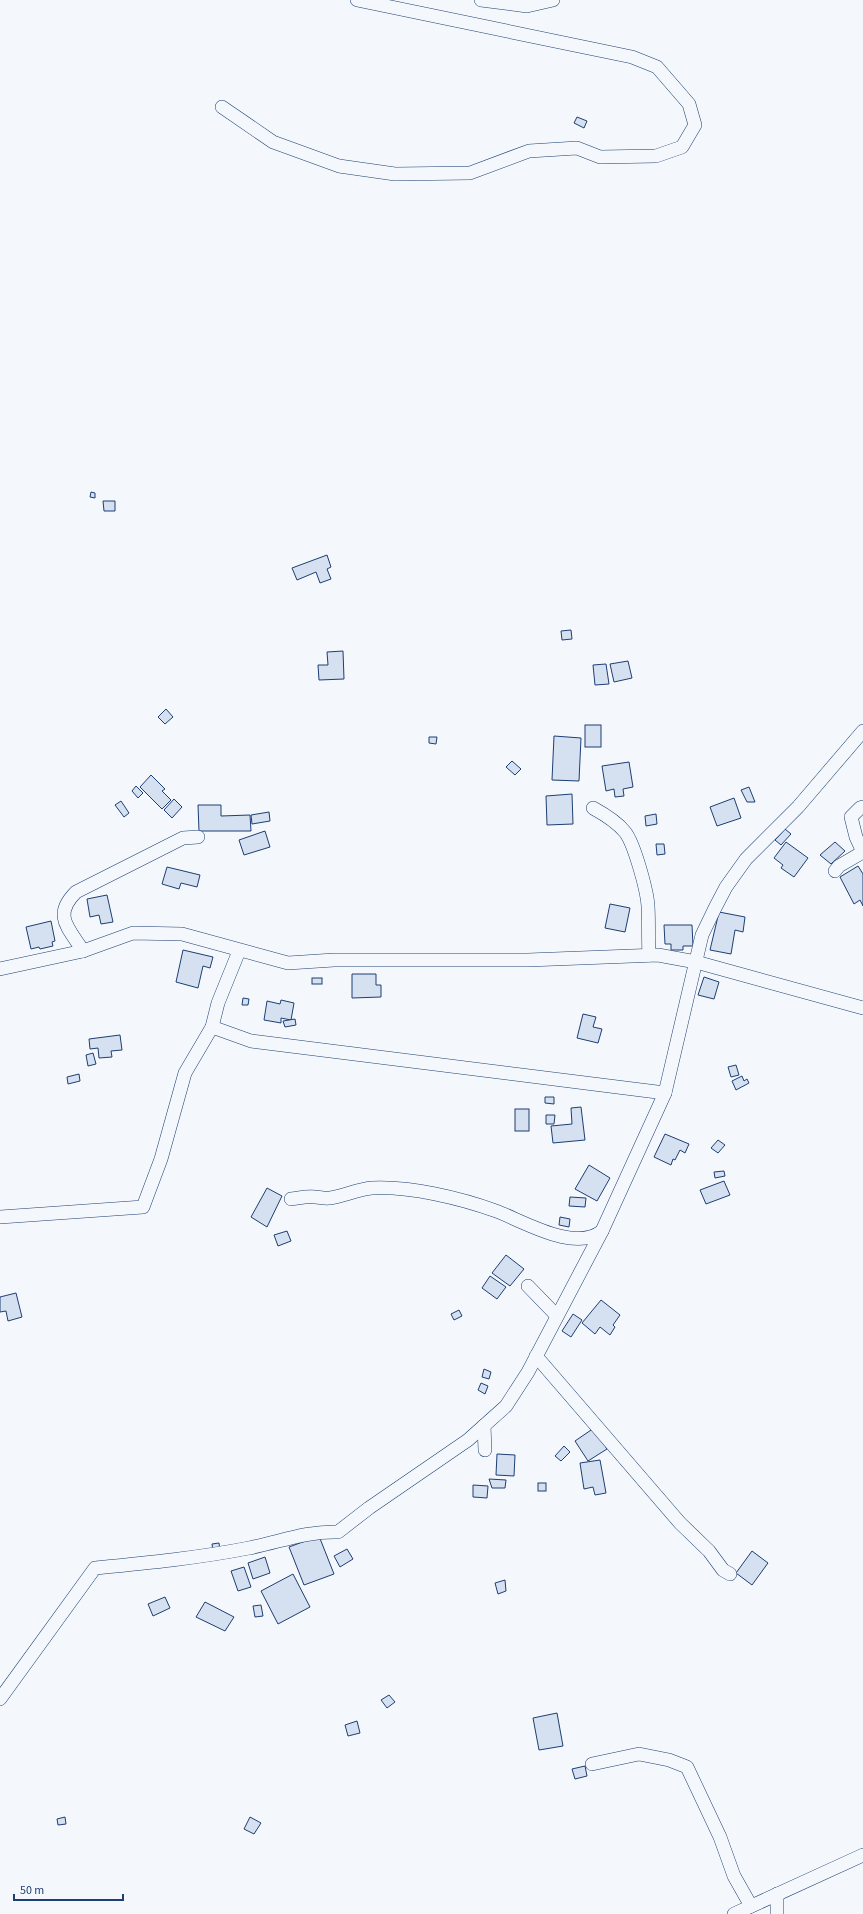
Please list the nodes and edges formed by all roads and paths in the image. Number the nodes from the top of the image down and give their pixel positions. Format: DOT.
graph roads {
  1 [pos="357,0"];
  2 [pos="481,0"];
  3 [pos="552,0"];
  4 [pos="222,107"];
  5 [pos="863,731"];
  6 [pos="863,807"];
  7 [pos="593,808"];
  8 [pos="198,837"];
  9 [pos="863,852"];
  10 [pos="835,871"];
  11 [pos="83,951"];
  12 [pos="238,951"];
  13 [pos="649,955"];
  14 [pos="696,962"];
  15 [pos="0,969"];
  16 [pos="863,1008"];
  17 [pos="212,1027"];
  18 [pos="665,1093"];
  19 [pos="291,1200"];
  20 [pos="0,1216"];
  21 [pos="602,1231"];
  22 [pos="528,1286"];
  23 [pos="557,1316"];
  24 [pos="536,1356"];
  25 [pos="484,1426"];
  26 [pos="485,1450"];
  27 [pos="730,1574"];
  28 [pos="0,1699"];
  29 [pos="592,1764"];
  30 [pos="863,1855"];
  31 [pos="777,1894"];
  32 [pos="751,1906"];
  33 [pos="734,1914"];
  34 [pos="777,1914"];
  1 -- 4 [label="street"];
  2 -- 3 [label="street"];
  5 -- 14 [label="street"];
  6 -- 9 [label="street"];
  7 -- 13 [label="street"];
  8 -- 11 [label="street"];
  9 -- 10 [label="street"];
  11 -- 12 [label="street"];
  11 -- 15 [label="street"];
  12 -- 13 [label="street"];
  12 -- 17 [label="street"];
  13 -- 14 [label="street"];
  14 -- 16 [label="street"];
  14 -- 18 [label="street"];
  17 -- 18 [label="street"];
  17 -- 20 [label="street"];
  18 -- 21 [label="street"];
  19 -- 21 [label="street"];
  21 -- 23 [label="street"];
  22 -- 23 [label="street"];
  23 -- 24 [label="street"];
  24 -- 25 [label="street"];
  24 -- 27 [label="street"];
  25 -- 26 [label="street"];
  25 -- 28 [label="street"];
  29 -- 32 [label="street"];
  30 -- 31 [label="street"];
  31 -- 32 [label="street"];
  31 -- 34 [label="street"];
  32 -- 33 [label="street"];
}
